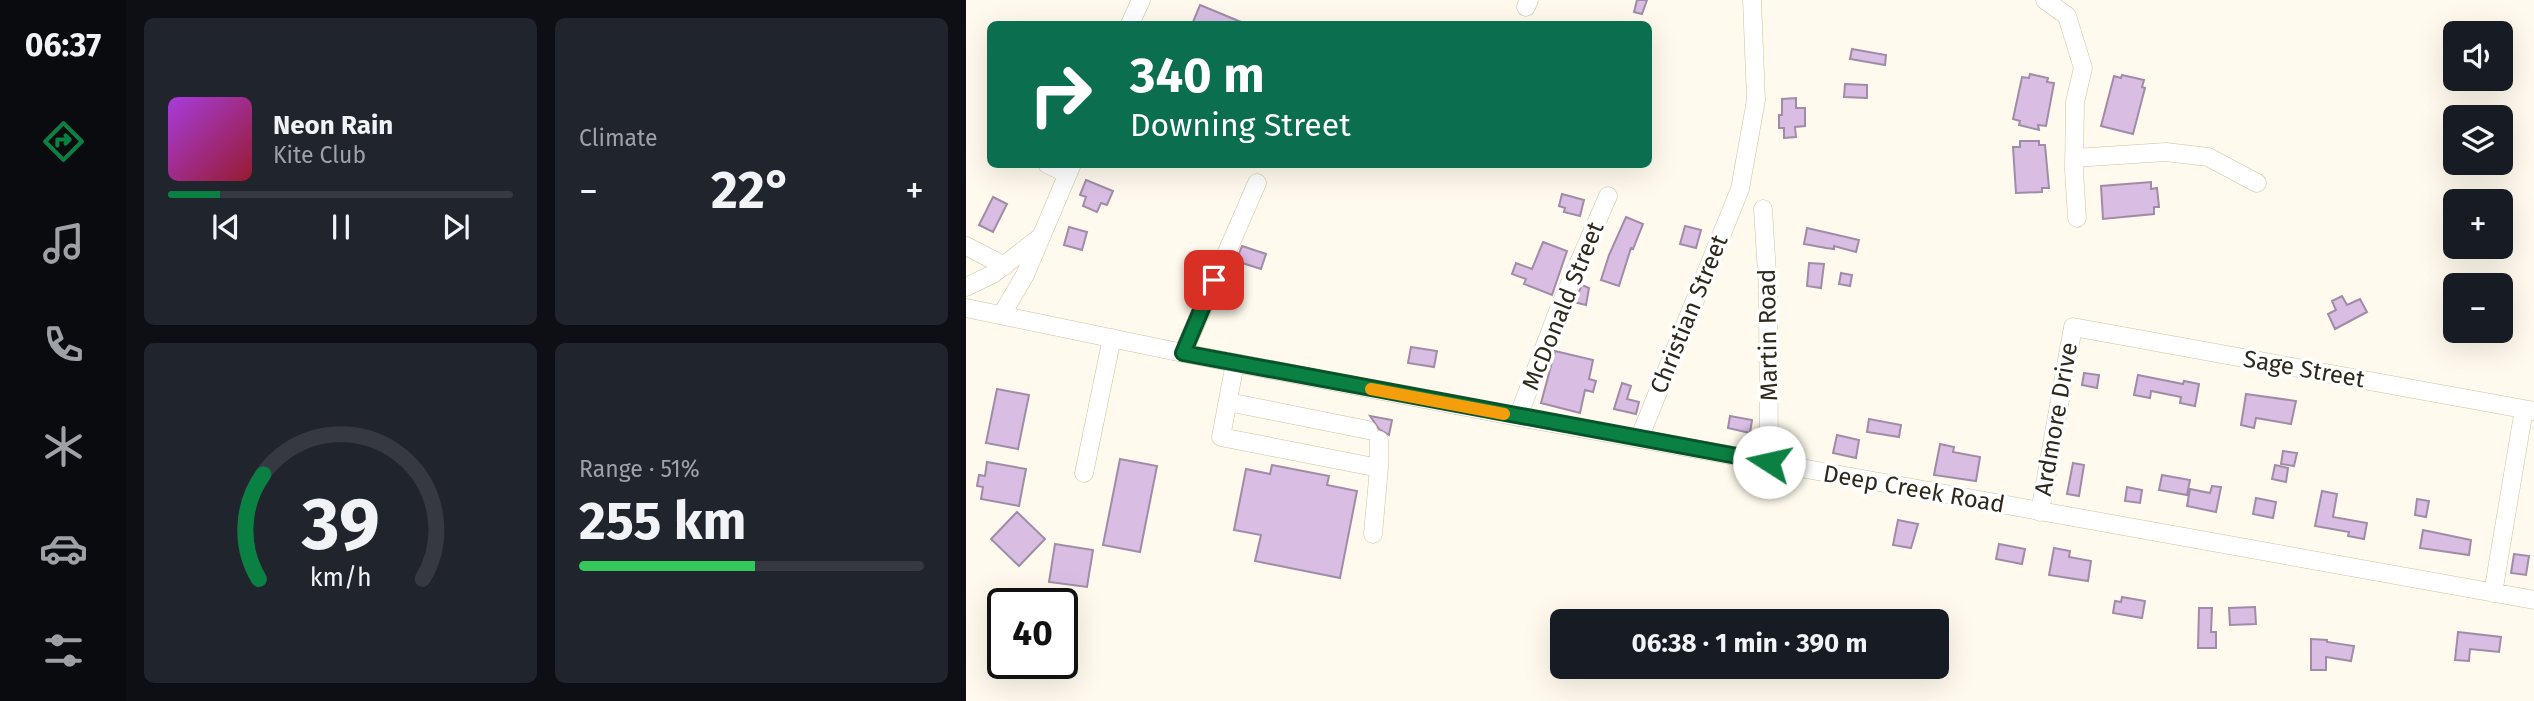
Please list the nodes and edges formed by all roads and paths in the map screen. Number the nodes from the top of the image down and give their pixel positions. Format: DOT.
graph roads {
  1 [pos="1140,0"];
  2 [pos="1752,0"];
  3 [pos="2045,0"];
  4 [pos="1131,21"];
  5 [pos="2074,158"];
  6 [pos="1070,169"];
  7 [pos="1257,183"];
  8 [pos="2257,183"];
  9 [pos="1608,196"];
  10 [pos="1763,209"];
  11 [pos="2077,218"];
  12 [pos="1042,236"];
  13 [pos="966,246"];
  14 [pos="1005,266"];
  15 [pos="966,287"];
  16 [pos="966,308"];
  17 [pos="1002,314"];
  18 [pos="2073,327"];
  19 [pos="1112,338"];
  20 [pos="1183,353"];
  21 [pos="1235,363"];
  22 [pos="1228,402"];
  23 [pos="2529,410"];
  24 [pos="1518,417"];
  25 [pos="1640,439"];
  26 [pos="1769,462"];
  27 [pos="1379,468"];
  28 [pos="1084,473"];
  29 [pos="2040,512"];
  30 [pos="1373,534"];
  31 [pos="2493,593"];
  32 [pos="2534,600"];
  1 -- 4 [label="street"];
  2 -- 25 [label="street, Christian Street"];
  3 -- 5 [label="street"];
  5 -- 8 [label="street"];
  5 -- 11 [label="street"];
  6 -- 12 [label="street"];
  7 -- 20 [label="street"];
  9 -- 24 [label="street, McDonald Street"];
  10 -- 26 [label="street, Martin Road"];
  12 -- 14 [label="street"];
  12 -- 17 [label="street"];
  13 -- 14 [label="street"];
  14 -- 15 [label="street"];
  16 -- 17 [label="street, Deep Creek Road"];
  17 -- 19 [label="street, Deep Creek Road"];
  18 -- 23 [label="street, Sage Street"];
  18 -- 29 [label="street, Ardmore Drive"];
  19 -- 20 [label="street, Deep Creek Road"];
  19 -- 28 [label="street"];
  20 -- 21 [label="street, Deep Creek Road"];
  21 -- 22 [label="street"];
  21 -- 24 [label="street, Deep Creek Road"];
  22 -- 27 [label="street"];
  22 -- 27 [label="street"];
  23 -- 31 [label="street"];
  24 -- 25 [label="street, Deep Creek Road"];
  25 -- 26 [label="street, Deep Creek Road"];
  26 -- 29 [label="street, Deep Creek Road"];
  27 -- 30 [label="street"];
  29 -- 31 [label="street, Deep Creek Road"];
  31 -- 32 [label="street, Deep Creek Road"];
}
